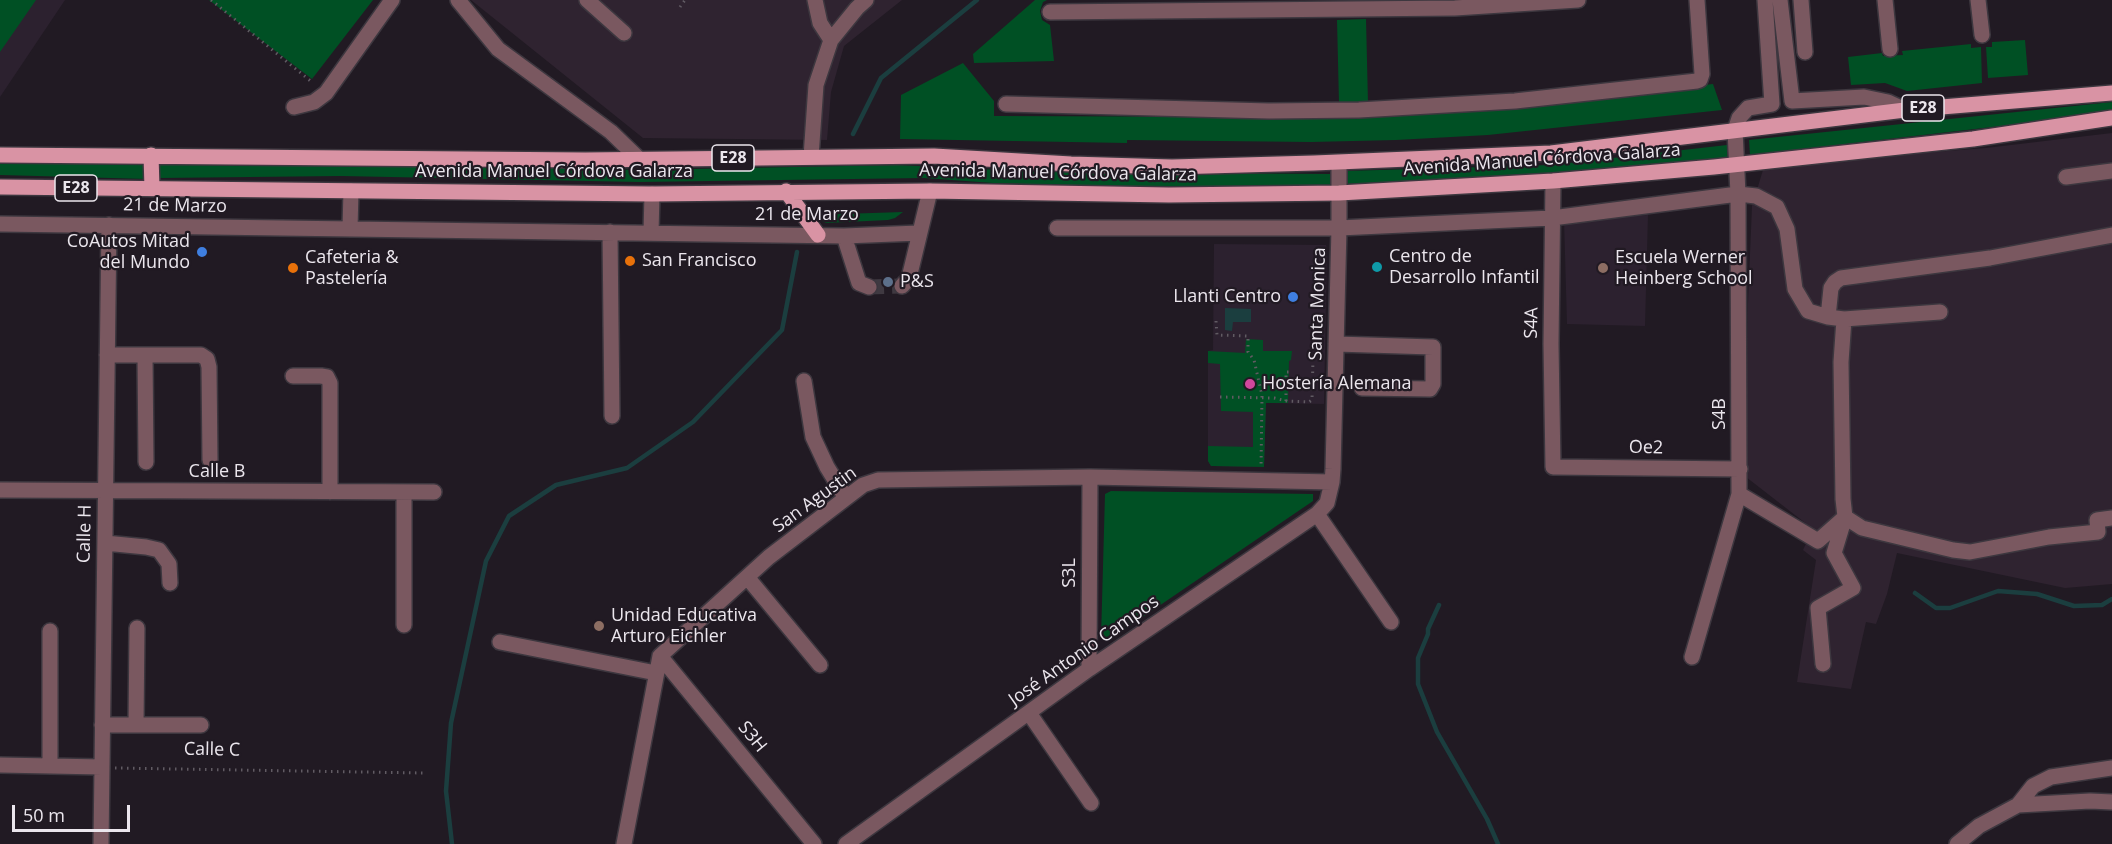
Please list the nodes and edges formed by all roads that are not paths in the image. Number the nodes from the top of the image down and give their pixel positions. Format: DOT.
graph roads {
  1 [pos="392,0"];
  2 [pos="458,0"];
  3 [pos="586,0"];
  4 [pos="815,0"];
  5 [pos="866,0"];
  6 [pos="1578,0"];
  7 [pos="1697,0"];
  8 [pos="1765,0"];
  9 [pos="1780,0"];
  10 [pos="1801,0"];
  11 [pos="1885,0"];
  12 [pos="1978,0"];
  13 [pos="1050,12"];
  14 [pos="624,33"];
  15 [pos="1982,35"];
  16 [pos="831,40"];
  17 [pos="1890,49"];
  18 [pos="1805,52"];
  19 [pos="2112,93"];
  20 [pos="1792,101"];
  21 [pos="1006,104"];
  22 [pos="1772,104"];
  23 [pos="294,107"];
  24 [pos="1905,110"];
  25 [pos="2112,118"];
  26 [pos="1735,130"];
  27 [pos="0,155"];
  28 [pos="151,156"];
  29 [pos="811,157"];
  30 [pos="640,160"];
  31 [pos="1339,163"];
  32 [pos="1737,164"];
  33 [pos="2112,171"];
  34 [pos="2066,177"];
  35 [pos="1553,180"];
  36 [pos="0,188"];
  37 [pos="152,188"];
  38 [pos="930,190"];
  39 [pos="351,191"];
  40 [pos="786,191"];
  41 [pos="1339,193"];
  42 [pos="652,194"];
  43 [pos="1738,194"];
  44 [pos="1552,218"];
  45 [pos="0,224"];
  46 [pos="109,225"];
  47 [pos="350,228"];
  48 [pos="1057,228"];
  49 [pos="1339,228"];
  50 [pos="610,232"];
  51 [pos="651,233"];
  52 [pos="919,233"];
  53 [pos="818,235"];
  54 [pos="2112,235"];
  55 [pos="844,236"];
  56 [pos="902,286"];
  57 [pos="869,287"];
  58 [pos="1940,312"];
  59 [pos="1828,317"];
  60 [pos="1844,319"];
  61 [pos="1336,344"];
  62 [pos="107,355"];
  63 [pos="145,355"];
  64 [pos="293,376"];
  65 [pos="804,381"];
  66 [pos="1362,388"];
  67 [pos="612,416"];
  68 [pos="210,460"];
  69 [pos="146,462"];
  70 [pos="1553,466"];
  71 [pos="1740,469"];
  72 [pos="1090,477"];
  73 [pos="1332,482"];
  74 [pos="0,490"];
  75 [pos="105,491"];
  76 [pos="330,492"];
  77 [pos="404,492"];
  78 [pos="434,492"];
  79 [pos="1740,494"];
  80 [pos="846,498"];
  81 [pos="1317,514"];
  82 [pos="1845,517"];
  83 [pos="2112,518"];
  84 [pos="105,543"];
  85 [pos="747,577"];
  86 [pos="170,583"];
  87 [pos="1390,622"];
  88 [pos="404,625"];
  89 [pos="137,628"];
  90 [pos="50,631"];
  91 [pos="500,642"];
  92 [pos="660,656"];
  93 [pos="1692,657"];
  94 [pos="1823,664"];
  95 [pos="820,665"];
  96 [pos="1089,669"];
  97 [pos="656,673"];
  98 [pos="1029,713"];
  99 [pos="102,725"];
  100 [pos="136,725"];
  101 [pos="201,725"];
  102 [pos="0,765"];
  103 [pos="50,766"];
  104 [pos="102,767"];
  105 [pos="2112,768"];
  106 [pos="1091,802"];
  107 [pos="2112,802"];
  108 [pos="2018,805"];
  109 [pos="101,844"];
  110 [pos="624,844"];
  111 [pos="814,844"];
  112 [pos="846,844"];
  113 [pos="1957,844"];
  1 -- 23 [label="street"];
  2 -- 30 [label="street"];
  3 -- 14 [label="street"];
  4 -- 16 [label="street"];
  5 -- 16 [label="street"];
  6 -- 13 [label="street"];
  7 -- 21 [label="street"];
  8 -- 22 [label="street"];
  9 -- 20 [label="street"];
  10 -- 18 [label="street"];
  11 -- 17 [label="street"];
  12 -- 15 [label="street"];
  16 -- 29 [label="street"];
  19 -- 24 [label="main road, Avenida Manuel Córdova Galarza / E28"];
  20 -- 22 [label="street"];
  20 -- 24 [label="street"];
  22 -- 26 [label="street"];
  24 -- 26 [label="main road, Avenida Manuel Córdova Galarza / E28"];
  25 -- 32 [label="main road, Avenida Manuel Córdova Galarza / E28"];
  26 -- 31 [label="main road, Avenida Manuel Córdova Galarza / E28"];
  26 -- 32 [label="street, S4B"];
  27 -- 28 [label="main road, Avenida Manuel Córdova Galarza / E28"];
  28 -- 30 [label="main road, Avenida Manuel Córdova Galarza / E28"];
  28 -- 37 [label="main road"];
  29 -- 30 [label="main road, Avenida Manuel Córdova Galarza / E28"];
  29 -- 31 [label="main road, Avenida Manuel Córdova Galarza / E28"];
  31 -- 41 [label="street, Santa Monica"];
  32 -- 35 [label="main road, Avenida Manuel Córdova Galarza / E28"];
  32 -- 43 [label="street, S4B"];
  33 -- 34 [label="street"];
  35 -- 41 [label="main road, Avenida Manuel Córdova Galarza / E28"];
  35 -- 44 [label="street, S4A"];
  36 -- 37 [label="main road, Avenida Manuel Córdova Galarza / E28"];
  37 -- 39 [label="main road, Avenida Manuel Córdova Galarza / E28"];
  38 -- 40 [label="main road, Avenida Manuel Córdova Galarza / E28"];
  38 -- 41 [label="main road, Avenida Manuel Córdova Galarza / E28"];
  38 -- 52 [label="street"];
  39 -- 42 [label="main road, Avenida Manuel Córdova Galarza / E28"];
  39 -- 47 [label="street"];
  40 -- 42 [label="main road, Avenida Manuel Córdova Galarza / E28"];
  40 -- 53 [label="main road"];
  41 -- 49 [label="street, Santa Monica"];
  42 -- 51 [label="street"];
  43 -- 44 [label="street"];
  43 -- 59 [label="street"];
  43 -- 71 [label="street, S4B"];
  44 -- 49 [label="street"];
  44 -- 70 [label="street, S4A"];
  45 -- 46 [label="street, 21 de Marzo"];
  46 -- 47 [label="street, 21 de Marzo"];
  46 -- 62 [label="street, Calle H"];
  47 -- 50 [label="street, 21 de Marzo"];
  48 -- 49 [label="street"];
  49 -- 61 [label="street, Santa Monica"];
  50 -- 51 [label="street, 21 de Marzo"];
  50 -- 67 [label="street"];
  51 -- 53 [label="street, 21 de Marzo"];
  52 -- 55 [label="street, 21 de Marzo"];
  52 -- 56 [label="street"];
  53 -- 55 [label="street, 21 de Marzo"];
  54 -- 59 [label="street"];
  55 -- 57 [label="street"];
  58 -- 60 [label="street"];
  59 -- 60 [label="street"];
  60 -- 82 [label="street"];
  61 -- 66 [label="street"];
  61 -- 73 [label="street, Santa Monica"];
  62 -- 63 [label="street"];
  62 -- 75 [label="street, Calle H"];
  63 -- 68 [label="street"];
  63 -- 69 [label="street"];
  64 -- 76 [label="street"];
  65 -- 80 [label="street"];
  70 -- 71 [label="street, Oe2"];
  71 -- 79 [label="street, S4B"];
  72 -- 73 [label="street, San Agustin"];
  72 -- 80 [label="street, San Agustin"];
  72 -- 96 [label="street, S3L"];
  73 -- 81 [label="street, José Antonio Campos"];
  74 -- 75 [label="street, Calle B"];
  75 -- 76 [label="street, Calle B"];
  75 -- 84 [label="street, Calle H"];
  76 -- 77 [label="street, Calle B"];
  77 -- 78 [label="street, Calle B"];
  77 -- 88 [label="street"];
  79 -- 82 [label="street"];
  79 -- 93 [label="street, S4B"];
  80 -- 85 [label="street, San Agustin"];
  81 -- 87 [label="street"];
  81 -- 96 [label="street, José Antonio Campos"];
  82 -- 83 [label="street"];
  82 -- 94 [label="street"];
  84 -- 86 [label="street"];
  84 -- 99 [label="street, Calle H"];
  85 -- 92 [label="street, San Agustin"];
  85 -- 95 [label="street"];
  89 -- 100 [label="street"];
  90 -- 103 [label="street"];
  91 -- 97 [label="street"];
  92 -- 97 [label="street"];
  92 -- 111 [label="street, S3H"];
  96 -- 98 [label="street, José Antonio Campos"];
  97 -- 110 [label="street"];
  98 -- 106 [label="street"];
  98 -- 112 [label="street, José Antonio Campos"];
  99 -- 100 [label="street"];
  99 -- 104 [label="street, Calle H"];
  100 -- 101 [label="street"];
  102 -- 103 [label="street"];
  103 -- 104 [label="street"];
  104 -- 109 [label="street, Calle H"];
  105 -- 108 [label="street"];
  107 -- 108 [label="street"];
  108 -- 113 [label="street"];
}
